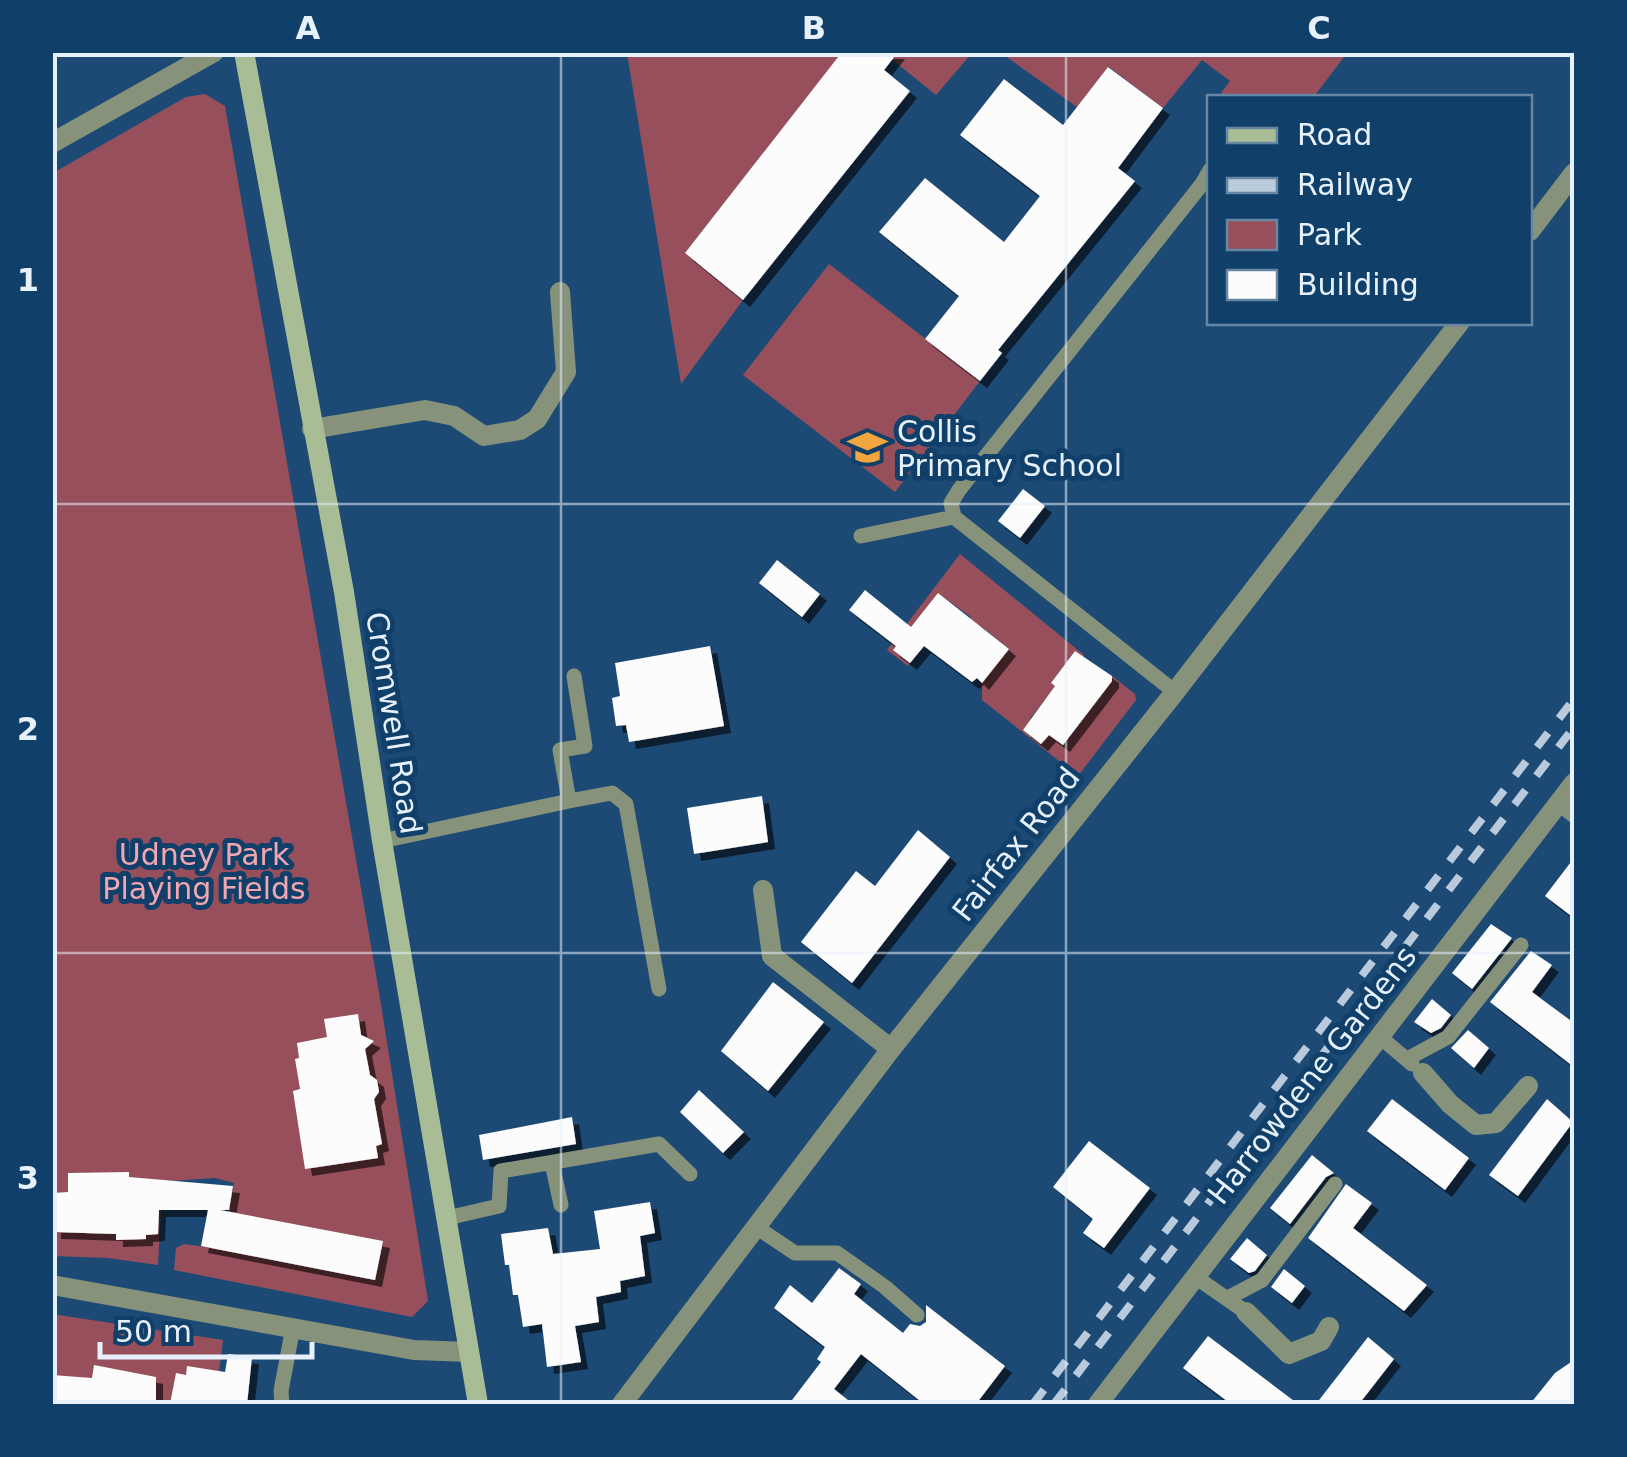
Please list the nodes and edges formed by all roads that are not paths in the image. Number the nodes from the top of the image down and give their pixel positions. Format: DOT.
graph roads {
  1 [pos="214,52"];
  2 [pos="244,52"];
  3 [pos="52,143"];
  4 [pos="1574,172"];
  5 [pos="1207,175"];
  6 [pos="1532,228"];
  7 [pos="560,292"];
  8 [pos="1458,325"];
  9 [pos="312,429"];
  10 [pos="954,517"];
  11 [pos="861,536"];
  12 [pos="574,676"];
  13 [pos="1175,692"];
  14 [pos="1574,783"];
  15 [pos="568,800"];
  16 [pos="1566,810"];
  17 [pos="382,841"];
  18 [pos="763,890"];
  19 [pos="1521,944"];
  20 [pos="659,990"];
  21 [pos="1380,1037"];
  22 [pos="891,1050"];
  23 [pos="1415,1066"];
  24 [pos="1528,1086"];
  25 [pos="552,1163"];
  26 [pos="690,1174"];
  27 [pos="1335,1184"];
  28 [pos="560,1205"];
  29 [pos="447,1218"];
  30 [pos="756,1226"];
  31 [pos="1194,1276"];
  32 [pos="52,1284"];
  33 [pos="1228,1298"];
  34 [pos="1246,1312"];
  35 [pos="917,1314"];
  36 [pos="1329,1326"];
  37 [pos="293,1327"];
  38 [pos="468,1352"];
  39 [pos="282,1404"];
  40 [pos="478,1404"];
  41 [pos="622,1404"];
  42 [pos="1098,1404"];
  1 -- 3 [label="street"];
  2 -- 9 [label="main road, Cromwell Road"];
  4 -- 6 [label="street"];
  5 -- 10 [label="lane"];
  7 -- 9 [label="street"];
  8 -- 13 [label="street, Fairfax Road"];
  9 -- 17 [label="main road, Cromwell Road"];
  10 -- 11 [label="lane"];
  10 -- 13 [label="lane"];
  12 -- 15 [label="lane"];
  13 -- 22 [label="street, Fairfax Road"];
  14 -- 16 [label="street, Harrowdene Gardens"];
  15 -- 17 [label="lane"];
  15 -- 20 [label="lane"];
  16 -- 21 [label="street, Harrowdene Gardens"];
  17 -- 29 [label="main road, Cromwell Road"];
  18 -- 22 [label="street"];
  19 -- 23 [label="lane"];
  21 -- 23 [label="lane"];
  21 -- 31 [label="street, Harrowdene Gardens"];
  22 -- 30 [label="street, Fairfax Road"];
  23 -- 24 [label="street"];
  25 -- 26 [label="lane"];
  25 -- 28 [label="lane"];
  25 -- 29 [label="lane"];
  27 -- 33 [label="lane"];
  29 -- 38 [label="main road, Cromwell Road"];
  30 -- 35 [label="lane"];
  30 -- 41 [label="street, Fairfax Road"];
  31 -- 33 [label="lane"];
  31 -- 42 [label="street, Harrowdene Gardens"];
  32 -- 37 [label="street"];
  33 -- 34 [label="lane"];
  34 -- 36 [label="street"];
  37 -- 38 [label="street"];
  37 -- 39 [label="lane"];
  38 -- 40 [label="main road, Cromwell Road"];
}
